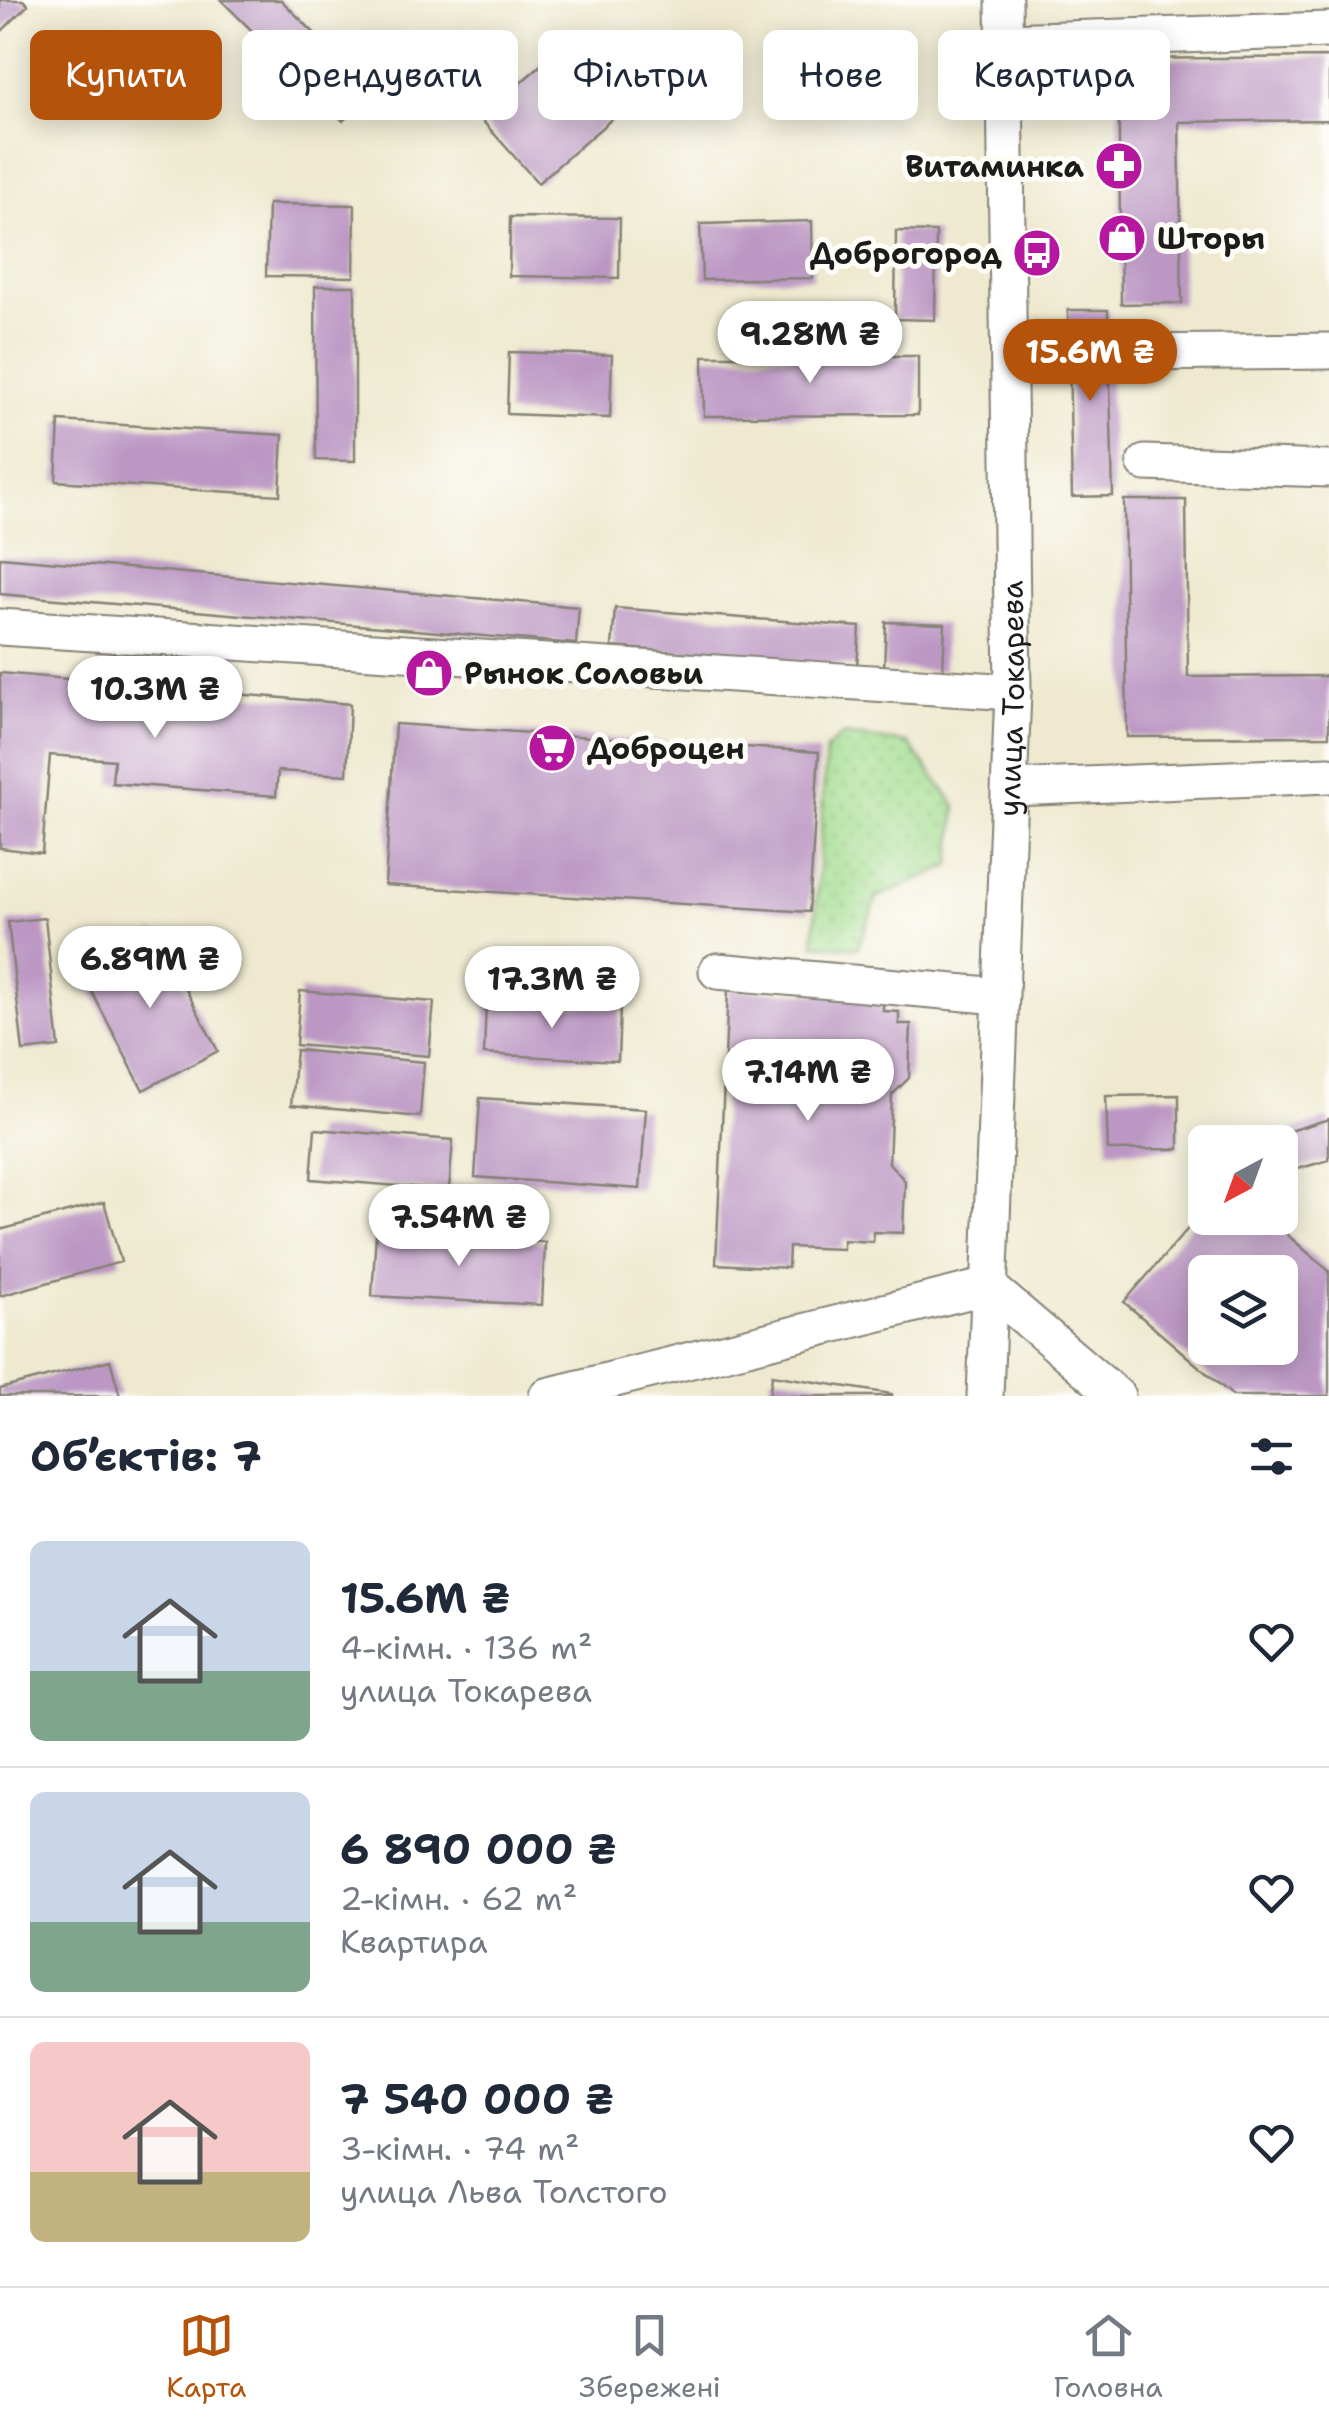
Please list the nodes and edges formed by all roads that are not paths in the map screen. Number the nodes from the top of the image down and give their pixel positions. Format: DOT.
graph roads {
  1 [pos="1004,0"];
  2 [pos="1004,30"];
  3 [pos="1329,30"];
  4 [pos="1170,35"];
  5 [pos="1005,120"];
  6 [pos="1329,351"];
  7 [pos="1126,352"];
  8 [pos="1145,463"];
  9 [pos="1329,468"];
  10 [pos="0,627"];
  11 [pos="1014,692"];
  12 [pos="1329,774"];
  13 [pos="1012,788"];
  14 [pos="717,971"];
  15 [pos="1000,996"];
  16 [pos="988,1286"];
  17 [pos="547,1396"];
  18 [pos="986,1396"];
  19 [pos="1116,1396"];
  1 -- 2 [label="street, улица Токарева"];
  3 -- 4 [label="street"];
  5 -- 11 [label="street, улица Токарева"];
  6 -- 7 [label="street"];
  8 -- 9 [label="street"];
  10 -- 11 [label="street"];
  11 -- 13 [label="street, улица Токарева"];
  12 -- 13 [label="street"];
  13 -- 15 [label="street, улица Токарева"];
  14 -- 15 [label="street"];
  15 -- 16 [label="street, улица Токарева"];
  16 -- 17 [label="street"];
  16 -- 18 [label="street, улица Токарева"];
  16 -- 19 [label="street"];
}
